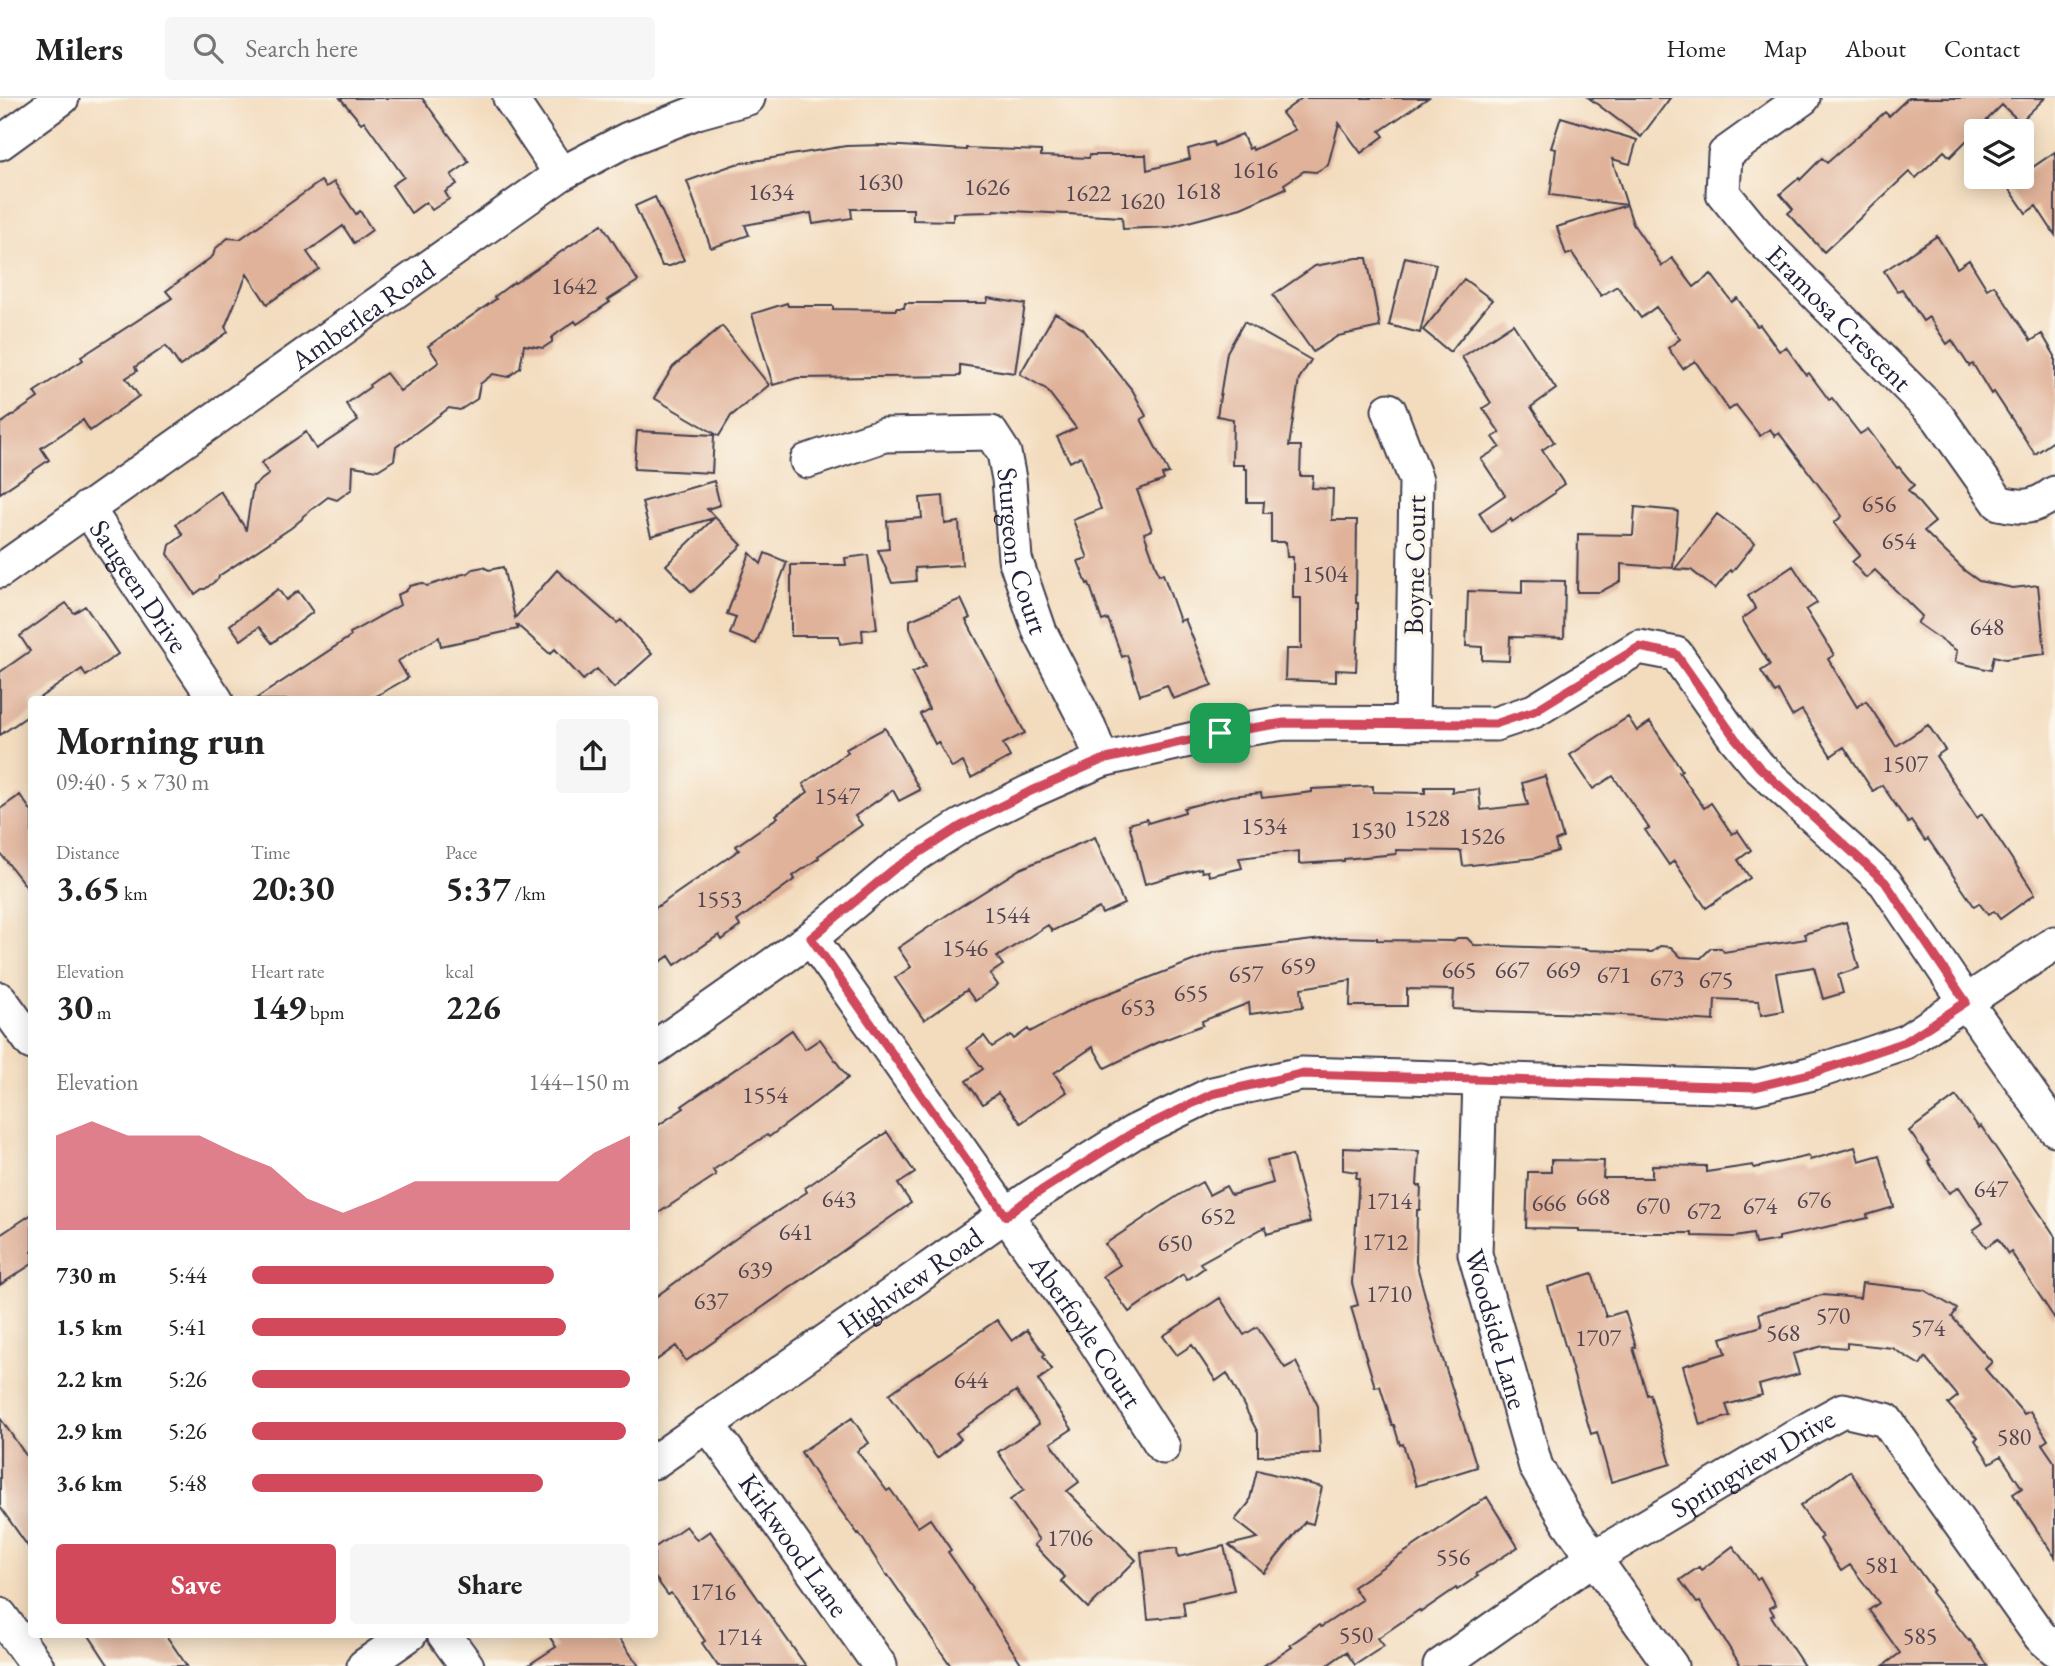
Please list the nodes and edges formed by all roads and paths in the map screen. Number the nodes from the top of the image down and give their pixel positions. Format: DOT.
graph roads {
  1 [pos="62,98"];
  2 [pos="510,98"];
  3 [pos="748,98"];
  4 [pos="1804,98"];
  5 [pos="0,143"];
  6 [pos="561,174"];
  7 [pos="1389,410"];
  8 [pos="807,461"];
  9 [pos="2055,493"];
  10 [pos="87,508"];
  11 [pos="0,571"];
  12 [pos="213,696"];
  13 [pos="1412,724"];
  14 [pos="1102,760"];
  15 [pos="811,938"];
  16 [pos="2055,943"];
  17 [pos="0,999"];
  18 [pos="1966,1002"];
  19 [pos="28,1038"];
  20 [pos="658,1045"];
  21 [pos="1480,1079"];
  22 [pos="2055,1129"];
  23 [pos="1006,1216"];
  24 [pos="707,1424"];
  25 [pos="1163,1447"];
  26 [pos="658,1459"];
  27 [pos="1595,1558"];
  28 [pos="0,1615"];
  29 [pos="404,1638"];
  30 [pos="447,1638"];
  31 [pos="2055,1649"];
  32 [pos="37,1666"];
  33 [pos="365,1666"];
  34 [pos="467,1666"];
  35 [pos="880,1666"];
  36 [pos="1440,1666"];
  37 [pos="1671,1666"];
  1 -- 5 [label="street"];
  2 -- 6 [label="street"];
  3 -- 6 [label="street, Amberlea Road"];
  4 -- 9 [label="street, Eramosa Crescent"];
  6 -- 10 [label="street, Amberlea Road"];
  7 -- 13 [label="street, Boyne Court"];
  8 -- 14 [label="street, Sturgeon Court"];
  10 -- 11 [label="street, Amberlea Road"];
  10 -- 12 [label="street, Saugeen Drive"];
  13 -- 14 [label="street"];
  13 -- 18 [label="street"];
  14 -- 15 [label="street"];
  15 -- 20 [label="street"];
  15 -- 23 [label="street, Aberfoyle Court"];
  16 -- 18 [label="street, Highview Road"];
  17 -- 19 [label="street"];
  18 -- 21 [label="street, Highview Road"];
  18 -- 22 [label="street"];
  21 -- 23 [label="street, Highview Road"];
  21 -- 27 [label="street, Woodside Lane"];
  23 -- 24 [label="street, Highview Road"];
  23 -- 25 [label="street, Aberfoyle Court"];
  24 -- 26 [label="street, Highview Road"];
  24 -- 35 [label="street, Kirkwood Lane"];
  27 -- 31 [label="street, Springview Drive"];
  27 -- 36 [label="street, Springview Drive"];
  27 -- 37 [label="street"];
  28 -- 32 [label="street"];
  29 -- 33 [label="street"];
  30 -- 34 [label="street"];
}
